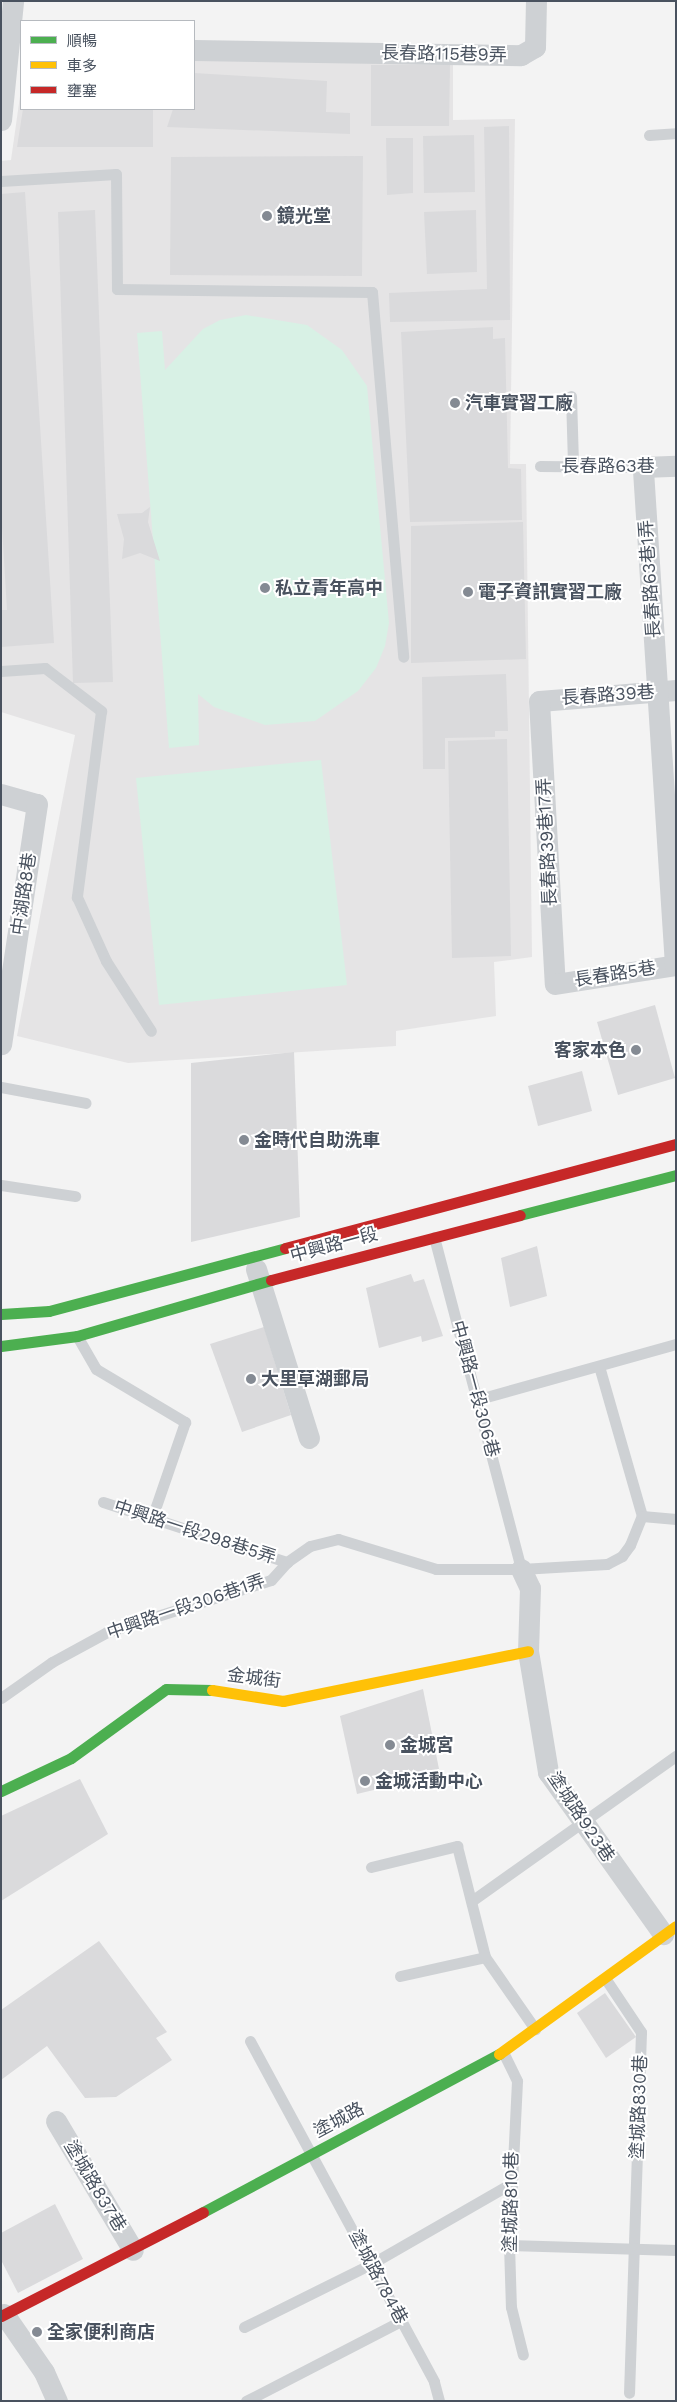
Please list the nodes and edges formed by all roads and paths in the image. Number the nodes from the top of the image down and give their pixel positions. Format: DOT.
graph roads {
  1 [pos="13,1"];
  2 [pos="536,1"];
  3 [pos="15,46"];
  4 [pos="195,50"];
  5 [pos="1,120"];
  6 [pos="676,133"];
  7 [pos="649,135"];
  8 [pos="1,181"];
  9 [pos="571,396"];
  10 [pos="573,465"];
  11 [pos="540,466"];
  12 [pos="676,466"];
  13 [pos="643,467"];
  14 [pos="403,657"];
  15 [pos="1,670"];
  16 [pos="667,691"];
  17 [pos="539,701"];
  18 [pos="1,794"];
  19 [pos="675,965"];
  20 [pos="555,984"];
  21 [pos="151,1031"];
  22 [pos="1,1044"];
  23 [pos="1,1087"];
  24 [pos="86,1103"];
  25 [pos="676,1144"];
  26 [pos="676,1175"];
  27 [pos="1,1185"];
  28 [pos="75,1196"];
  29 [pos="426,1209"];
  30 [pos="434,1238"];
  31 [pos="254,1256"];
  32 [pos="259,1283"];
  33 [pos="1,1314"];
  34 [pos="77,1336"];
  35 [pos="676,1344"];
  36 [pos="1,1346"];
  37 [pos="599,1366"];
  38 [pos="479,1399"];
  39 [pos="309,1438"];
  40 [pos="103,1502"];
  41 [pos="642,1516"];
  42 [pos="152,1518"];
  43 [pos="676,1519"];
  44 [pos="287,1562"];
  45 [pos="521,1569"];
  46 [pos="528,1651"];
  47 [pos="1,1698"];
  48 [pos="676,1756"];
  49 [pos="1,1792"];
  50 [pos="584,1824"];
  51 [pos="371,1867"];
  52 [pos="473,1900"];
  53 [pos="669,1930"];
  54 [pos="485,1957"];
  55 [pos="400,1976"];
  56 [pos="605,1978"];
  57 [pos="535,2029"];
  58 [pos="250,2041"];
  59 [pos="503,2052"];
  60 [pos="56,2121"];
  61 [pos="312,2154"];
  62 [pos="510,2184"];
  63 [pos="509,2245"];
  64 [pos="635,2247"];
  65 [pos="133,2250"];
  66 [pos="676,2250"];
  67 [pos="371,2264"];
  68 [pos="2,2314"];
  69 [pos="401,2321"];
  70 [pos="244,2327"];
  71 [pos="523,2355"];
  72 [pos="629,2393"];
  73 [pos="57,2401"];
  74 [pos="246,2401"];
  75 [pos="439,2401"];
  1 -- 3 [label="street"];
  2 -- 4 [label="street, 長春路115巷9弄"];
  3 -- 5 [label="street"];
  6 -- 7 [label="lane"];
  8 -- 14 [label="lane"];
  9 -- 10 [label="lane"];
  10 -- 11 [label="lane, 長春路63巷"];
  10 -- 13 [label="lane, 長春路63巷"];
  12 -- 13 [label="street, 長春路63巷"];
  13 -- 16 [label="street, 長春路63巷1弄"];
  15 -- 21 [label="lane"];
  16 -- 17 [label="street, 長春路39巷"];
  16 -- 19 [label="street, 長春路63巷1弄"];
  17 -- 20 [label="street, 長春路39巷17弄"];
  18 -- 22 [label="street, 中湖路8巷"];
  19 -- 20 [label="street, 長春路5巷"];
  23 -- 24 [label="lane"];
  25 -- 29 [label="main road, 中興路一段"];
  26 -- 30 [label="main road, 中興路一段"];
  27 -- 28 [label="lane"];
  29 -- 30 [label="lane, 中興路一段306巷"];
  29 -- 31 [label="main road, 中興路一段"];
  30 -- 32 [label="main road, 中興路一段"];
  30 -- 38 [label="lane, 中興路一段306巷"];
  31 -- 32 [label="street"];
  31 -- 33 [label="main road, 中興路一段"];
  32 -- 34 [label="main road, 中興路一段"];
  32 -- 39 [label="street"];
  34 -- 36 [label="main road, 中興路一段"];
  34 -- 42 [label="lane"];
  35 -- 37 [label="lane"];
  37 -- 38 [label="lane"];
  37 -- 41 [label="lane"];
  38 -- 45 [label="lane, 中興路一段306巷"];
  40 -- 42 [label="lane, 中興路一段298巷5弄"];
  41 -- 43 [label="lane"];
  41 -- 45 [label="lane, 中興路一段306巷1弄"];
  42 -- 44 [label="lane, 中興路一段298巷5弄"];
  44 -- 45 [label="lane, 中興路一段306巷1弄"];
  44 -- 47 [label="lane, 中興路一段306巷1弄"];
  45 -- 46 [label="street, 塗城路923巷"];
  46 -- 49 [label="main road, 金城街"];
  46 -- 50 [label="street, 塗城路923巷"];
  48 -- 50 [label="lane"];
  50 -- 52 [label="lane"];
  50 -- 53 [label="street, 塗城路923巷"];
  51 -- 52 [label="lane"];
  52 -- 54 [label="lane"];
  53 -- 56 [label="main road, 塗城路"];
  54 -- 55 [label="lane"];
  54 -- 57 [label="lane"];
  56 -- 57 [label="main road, 塗城路"];
  56 -- 64 [label="lane, 塗城路830巷"];
  57 -- 59 [label="main road, 塗城路"];
  58 -- 61 [label="lane, 塗城路784巷"];
  59 -- 61 [label="main road, 塗城路"];
  59 -- 62 [label="lane, 塗城路810巷"];
  60 -- 65 [label="street, 塗城路837巷"];
  61 -- 65 [label="main road, 塗城路"];
  61 -- 67 [label="lane, 塗城路784巷"];
  62 -- 63 [label="lane, 塗城路810巷"];
  62 -- 67 [label="lane"];
  63 -- 64 [label="lane"];
  63 -- 71 [label="lane, 塗城路810巷"];
  64 -- 66 [label="lane"];
  64 -- 72 [label="lane, 塗城路830巷"];
  65 -- 68 [label="main road, 塗城路"];
  67 -- 69 [label="lane, 塗城路784巷"];
  67 -- 70 [label="lane"];
  68 -- 73 [label="street"];
  69 -- 74 [label="lane"];
  69 -- 75 [label="lane, 塗城路784巷"];
}
